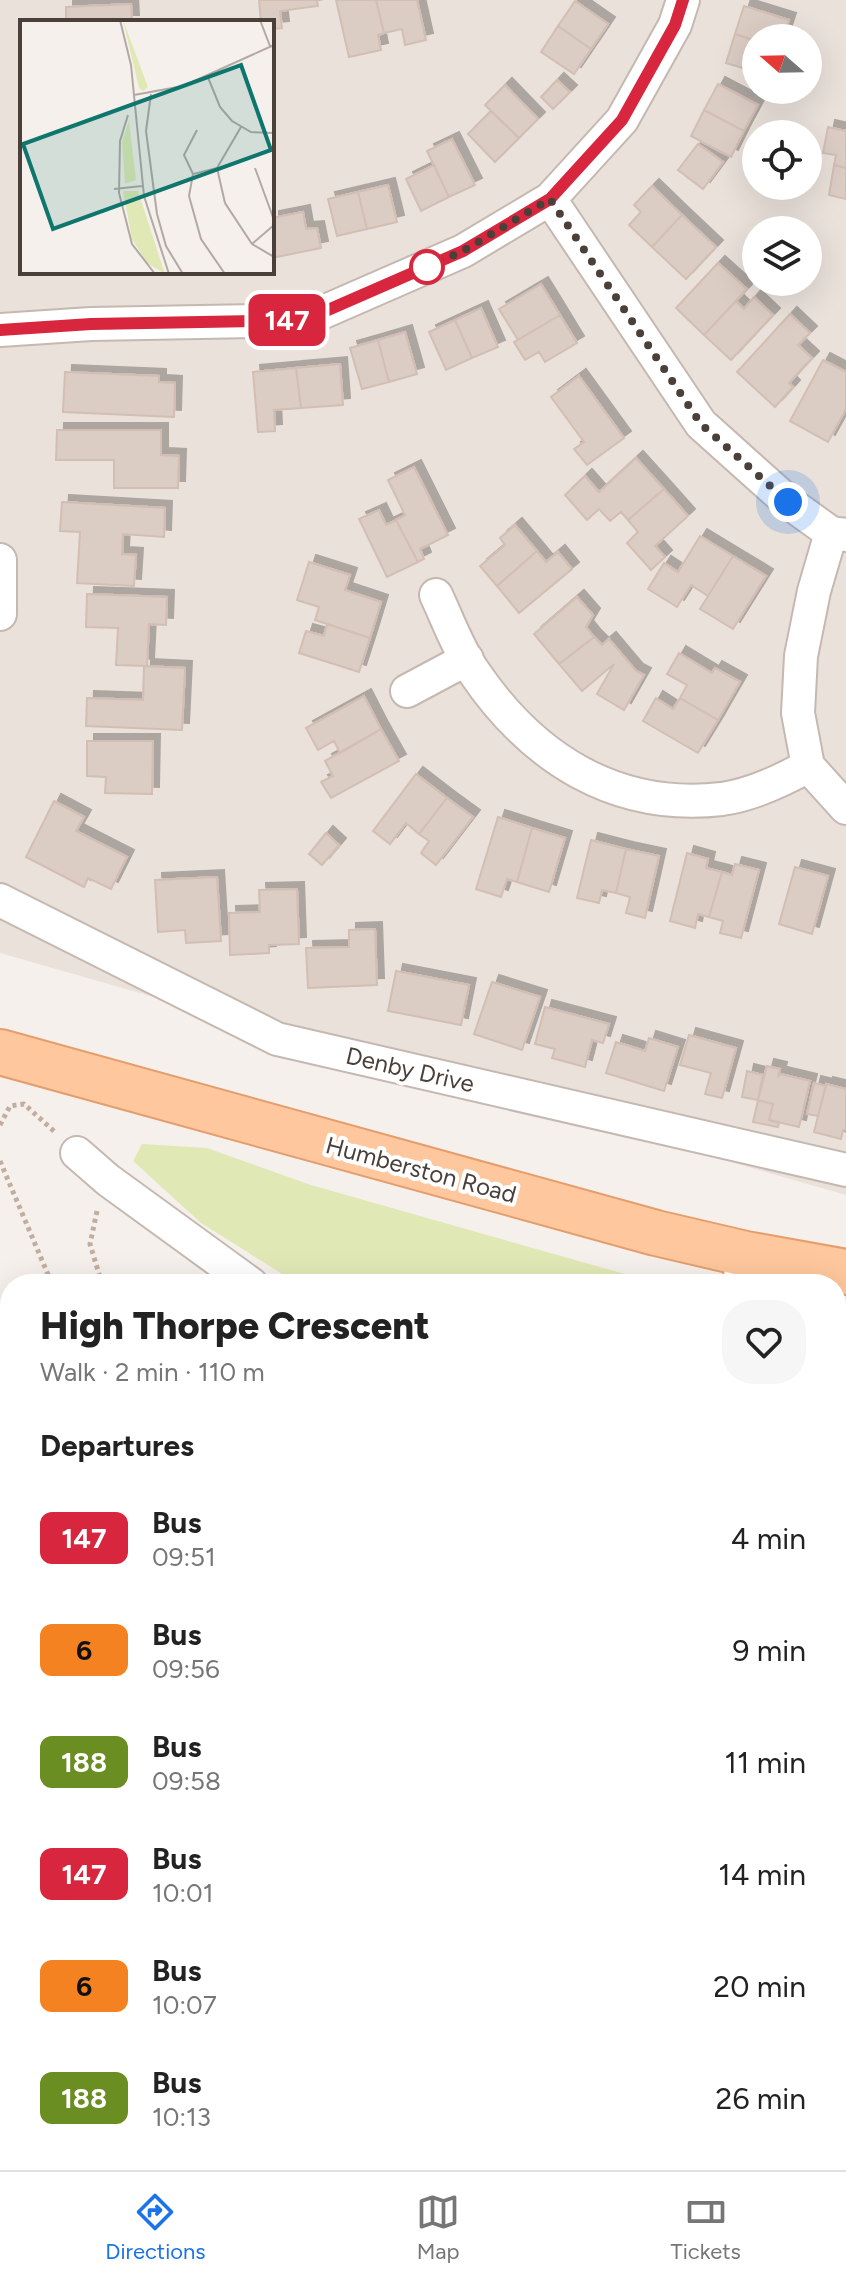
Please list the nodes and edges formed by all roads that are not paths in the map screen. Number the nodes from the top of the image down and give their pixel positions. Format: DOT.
graph roads {
  1 [pos="683,0"];
  2 [pos="550,199"];
  3 [pos="0,330"];
  4 [pos="839,534"];
  5 [pos="0,560"];
  6 [pos="436,595"];
  7 [pos="0,614"];
  8 [pos="467,659"];
  9 [pos="407,691"];
  10 [pos="808,766"];
  11 [pos="846,808"];
  12 [pos="0,900"];
  13 [pos="0,1052"];
  14 [pos="77,1153"];
  15 [pos="846,1170"];
  16 [pos="742,1269"];
  17 [pos="846,1272"];
  18 [pos="237,1274"];
  1 -- 2 [label="street"];
  2 -- 3 [label="street"];
  2 -- 4 [label="street"];
  4 -- 10 [label="street"];
  5 -- 7 [label="street"];
  6 -- 8 [label="street"];
  8 -- 9 [label="street"];
  8 -- 10 [label="street"];
  10 -- 11 [label="street"];
  12 -- 15 [label="street, Denby Drive"];
  13 -- 16 [label="main road, Humberston Road"];
  14 -- 18 [label="street"];
  16 -- 17 [label="main road, Humberston Road"];
}
